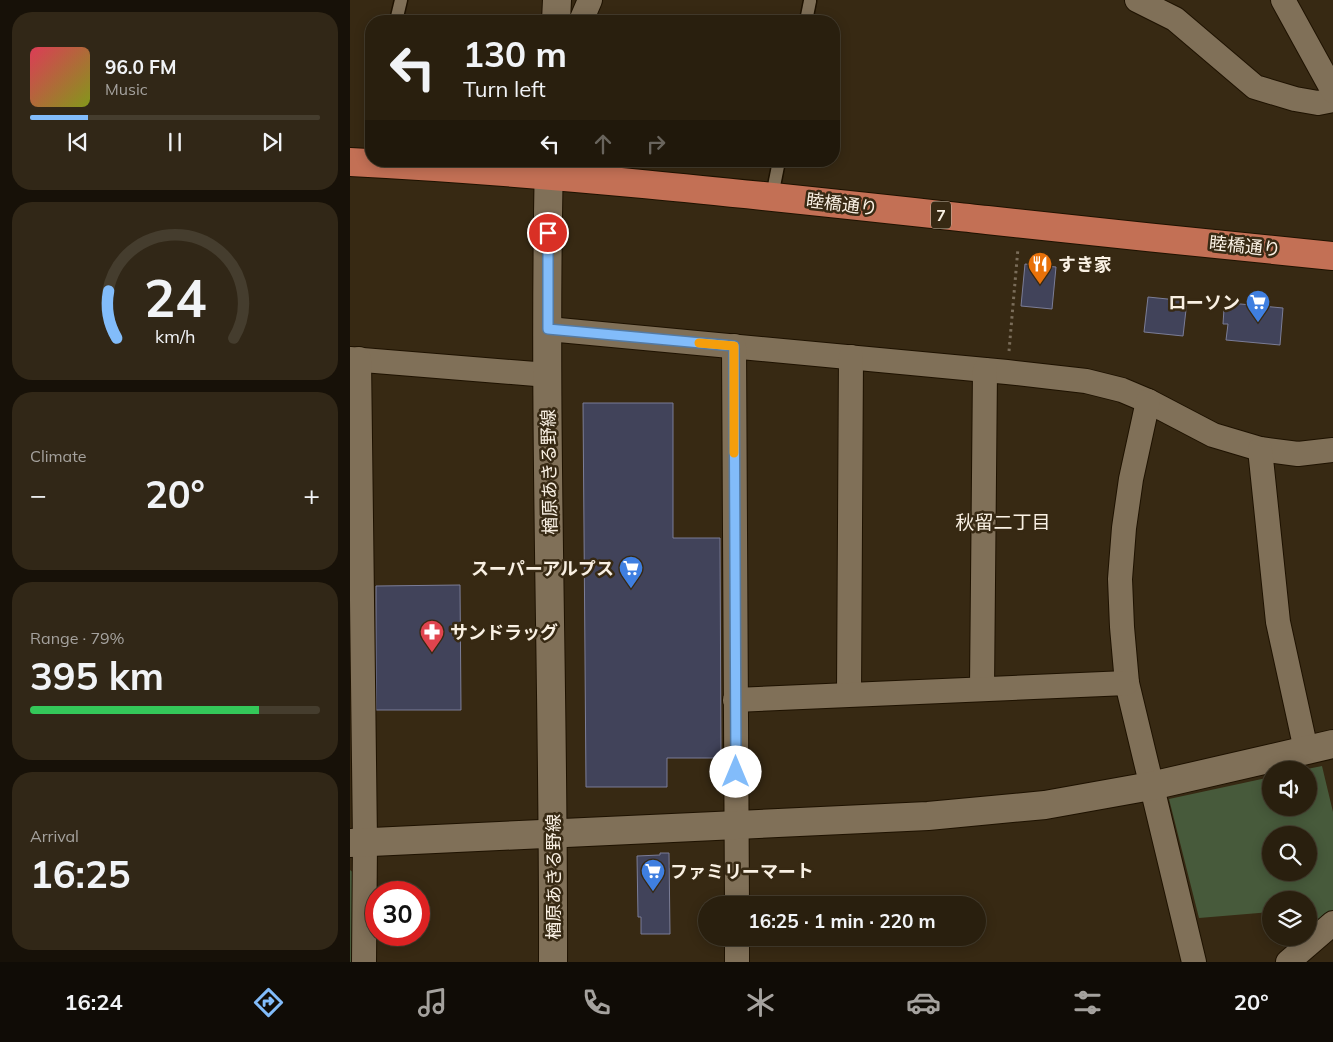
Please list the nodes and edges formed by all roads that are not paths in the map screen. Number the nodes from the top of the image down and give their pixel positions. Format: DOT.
graph roads {
  1 [pos="401,0"];
  2 [pos="557,0"];
  3 [pos="590,0"];
  4 [pos="1137,0"];
  5 [pos="1283,0"];
  6 [pos="1302,0"];
  7 [pos="810,1"];
  8 [pos="397,15"];
  9 [pos="556,15"];
  10 [pos="584,15"];
  11 [pos="807,15"];
  12 [pos="1316,59"];
  13 [pos="1333,91"];
  14 [pos="1333,100"];
  15 [pos="518,167"];
  16 [pos="778,167"];
  17 [pos="549,168"];
  18 [pos="772,196"];
  19 [pos="1333,256"];
  20 [pos="548,329"];
  21 [pos="734,346"];
  22 [pos="851,357"];
  23 [pos="354,359"];
  24 [pos="996,371"];
  25 [pos="548,375"];
  26 [pos="1148,401"];
  27 [pos="1260,449"];
  28 [pos="1333,450"];
  29 [pos="355,510"];
  30 [pos="356,669"];
  31 [pos="1128,683"];
  32 [pos="982,688"];
  33 [pos="849,694"];
  34 [pos="735,700"];
  35 [pos="1333,744"];
  36 [pos="1306,750"];
  37 [pos="1151,786"];
  38 [pos="736,825"];
  39 [pos="553,834"];
  40 [pos="357,842"];
  41 [pos="736,896"];
  42 [pos="1333,923"];
  43 [pos="737,946"];
  44 [pos="364,962"];
  45 [pos="553,962"];
  46 [pos="737,962"];
  47 [pos="1194,962"];
  48 [pos="1288,962"];
  1 -- 8 [label="lane"];
  2 -- 9 [label="street"];
  3 -- 10 [label="street"];
  4 -- 14 [label="street"];
  5 -- 12 [label="street"];
  6 -- 12 [label="street"];
  7 -- 11 [label="lane"];
  12 -- 13 [label="street"];
  15 -- 17 [label="main road, 睦橋通り / 7"];
  16 -- 18 [label="lane"];
  17 -- 18 [label="main road, 睦橋通り / 7"];
  17 -- 20 [label="street, 楢原あきる野線"];
  18 -- 19 [label="main road, 睦橋通り / 7"];
  20 -- 21 [label="street"];
  20 -- 25 [label="street, 楢原あきる野線"];
  21 -- 22 [label="street"];
  21 -- 34 [label="street"];
  22 -- 24 [label="street"];
  22 -- 33 [label="street"];
  23 -- 25 [label="street"];
  23 -- 29 [label="street"];
  24 -- 26 [label="street"];
  24 -- 32 [label="street"];
  25 -- 39 [label="street, 楢原あきる野線"];
  26 -- 27 [label="street"];
  26 -- 31 [label="street"];
  27 -- 28 [label="street"];
  27 -- 36 [label="street"];
  29 -- 30 [label="street"];
  30 -- 40 [label="street"];
  31 -- 32 [label="street"];
  31 -- 37 [label="street"];
  32 -- 33 [label="street"];
  33 -- 34 [label="street"];
  34 -- 38 [label="street"];
  35 -- 36 [label="street"];
  36 -- 37 [label="street"];
  37 -- 38 [label="street"];
  37 -- 47 [label="street"];
  38 -- 39 [label="street"];
  38 -- 41 [label="street"];
  39 -- 40 [label="street"];
  39 -- 45 [label="street, 楢原あきる野線"];
  40 -- 44 [label="street"];
  42 -- 48 [label="street"];
  43 -- 46 [label="street"];
}
